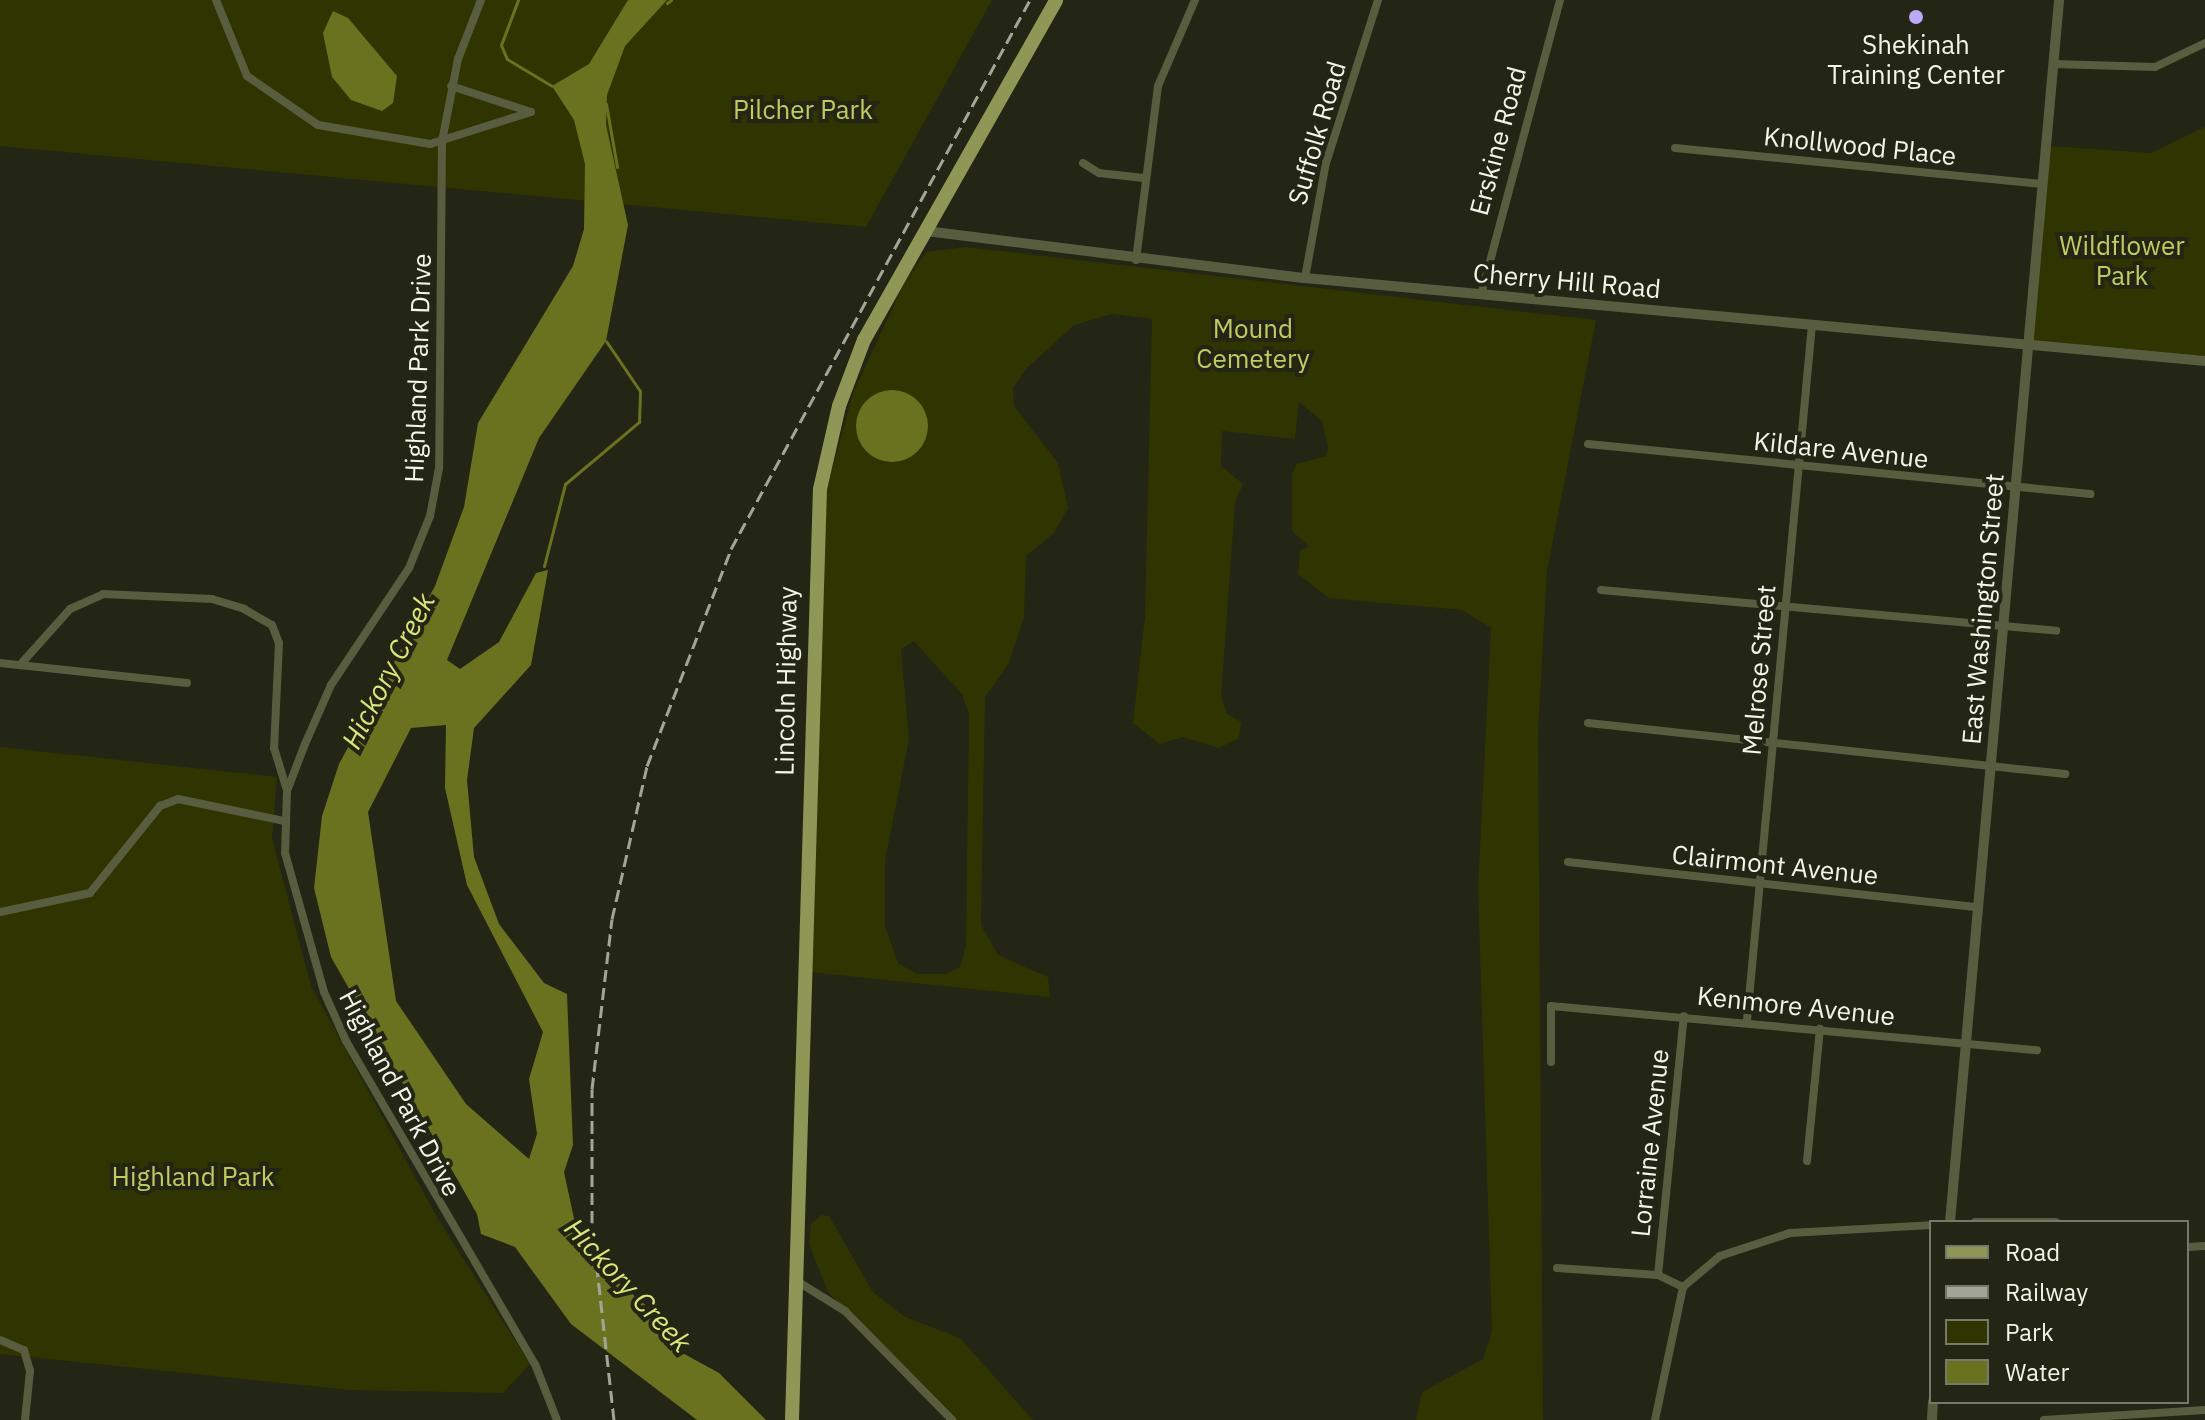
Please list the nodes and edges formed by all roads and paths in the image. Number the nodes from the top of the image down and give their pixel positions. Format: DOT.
graph roads {
  1 [pos="216,0"];
  2 [pos="481,0"];
  3 [pos="1056,0"];
  4 [pos="1195,0"];
  5 [pos="1378,0"];
  6 [pos="1560,0"];
  7 [pos="2059,0"];
  8 [pos="2205,43"];
  9 [pos="2054,64"];
  10 [pos="451,86"];
  11 [pos="442,141"];
  12 [pos="1675,148"];
  13 [pos="1083,163"];
  14 [pos="1144,178"];
  15 [pos="2041,184"];
  16 [pos="926,231"];
  17 [pos="1136,260"];
  18 [pos="1305,278"];
  19 [pos="1481,295"];
  20 [pos="1812,324"];
  21 [pos="2029,344"];
  22 [pos="2205,361"];
  23 [pos="1588,444"];
  24 [pos="1798,467"];
  25 [pos="2016,488"];
  26 [pos="2091,494"];
  27 [pos="1601,590"];
  28 [pos="1785,606"];
  29 [pos="2003,626"];
  30 [pos="2056,631"];
  31 [pos="0,663"];
  32 [pos="20,665"];
  33 [pos="187,683"];
  34 [pos="1588,723"];
  35 [pos="1772,745"];
  36 [pos="1991,767"];
  37 [pos="2065,774"];
  38 [pos="287,791"];
  39 [pos="284,821"];
  40 [pos="1568,862"];
  41 [pos="1759,883"];
  42 [pos="1978,907"];
  43 [pos="0,912"];
  44 [pos="1684,1016"];
  45 [pos="1747,1020"];
  46 [pos="1820,1029"];
  47 [pos="1966,1043"];
  48 [pos="2037,1050"];
  49 [pos="1551,1062"];
  50 [pos="1807,1161"];
  51 [pos="1950,1220"];
  52 [pos="1929,1225"];
  53 [pos="1557,1268"];
  54 [pos="1658,1275"];
  55 [pos="800,1283"];
  56 [pos="1683,1287"];
  57 [pos="0,1340"];
  58 [pos="2205,1410"];
  59 [pos="793,1416"];
  60 [pos="25,1420"];
  61 [pos="557,1420"];
  62 [pos="952,1420"];
  63 [pos="1655,1420"];
  64 [pos="2044,1420"];
  1 -- 11 [label="street"];
  2 -- 10 [label="street, Highland Park Drive"];
  3 -- 16 [label="main road, Lincoln Highway"];
  4 -- 14 [label="street"];
  5 -- 18 [label="street, Suffolk Road"];
  6 -- 19 [label="street, Erskine Road"];
  7 -- 9 [label="street, East Washington Street"];
  8 -- 9 [label="street"];
  9 -- 15 [label="street, East Washington Street"];
  10 -- 11 [label="street, Highland Park Drive"];
  10 -- 11 [label="street"];
  11 -- 38 [label="street, Highland Park Drive"];
  12 -- 15 [label="street, Knollwood Place"];
  13 -- 14 [label="street"];
  14 -- 17 [label="street"];
  15 -- 21 [label="street, East Washington Street"];
  16 -- 17 [label="street, Cherry Hill Road"];
  16 -- 55 [label="main road, Lincoln Highway"];
  17 -- 18 [label="street, Cherry Hill Road"];
  18 -- 19 [label="street, Cherry Hill Road"];
  19 -- 20 [label="street, Cherry Hill Road"];
  20 -- 21 [label="street, Cherry Hill Road"];
  20 -- 24 [label="street, Melrose Street"];
  21 -- 22 [label="street, Cherry Hill Road"];
  21 -- 25 [label="street, East Washington Street"];
  23 -- 24 [label="street, Kildare Avenue"];
  24 -- 25 [label="street, Kildare Avenue"];
  24 -- 28 [label="street, Melrose Street"];
  25 -- 26 [label="street, Kildare Avenue"];
  25 -- 29 [label="street, East Washington Street"];
  27 -- 28 [label="street"];
  28 -- 29 [label="street"];
  28 -- 35 [label="street, Melrose Street"];
  29 -- 30 [label="street"];
  29 -- 36 [label="street, East Washington Street"];
  31 -- 32 [label="street"];
  32 -- 33 [label="street"];
  32 -- 38 [label="street"];
  34 -- 35 [label="street"];
  35 -- 36 [label="street"];
  35 -- 41 [label="street, Melrose Street"];
  36 -- 37 [label="street"];
  36 -- 42 [label="street, East Washington Street"];
  38 -- 39 [label="street, Highland Park Drive"];
  39 -- 43 [label="street"];
  39 -- 61 [label="street, Highland Park Drive"];
  40 -- 41 [label="street, Clairmont Avenue"];
  41 -- 42 [label="street, Clairmont Avenue"];
  41 -- 45 [label="street, Melrose Street"];
  42 -- 47 [label="street, East Washington Street"];
  44 -- 45 [label="street, Kenmore Avenue"];
  44 -- 49 [label="street, Kenmore Avenue"];
  44 -- 54 [label="street, Lorraine Avenue"];
  45 -- 46 [label="street, Kenmore Avenue"];
  46 -- 47 [label="street, Kenmore Avenue"];
  46 -- 50 [label="street"];
  47 -- 48 [label="street, Kenmore Avenue"];
  47 -- 51 [label="street, East Washington Street"];
  52 -- 56 [label="street"];
  53 -- 54 [label="street"];
  54 -- 56 [label="street"];
  55 -- 59 [label="main road, Lincoln Highway"];
  55 -- 62 [label="street"];
  56 -- 63 [label="street"];
  57 -- 60 [label="street"];
  58 -- 64 [label="street"];
}
